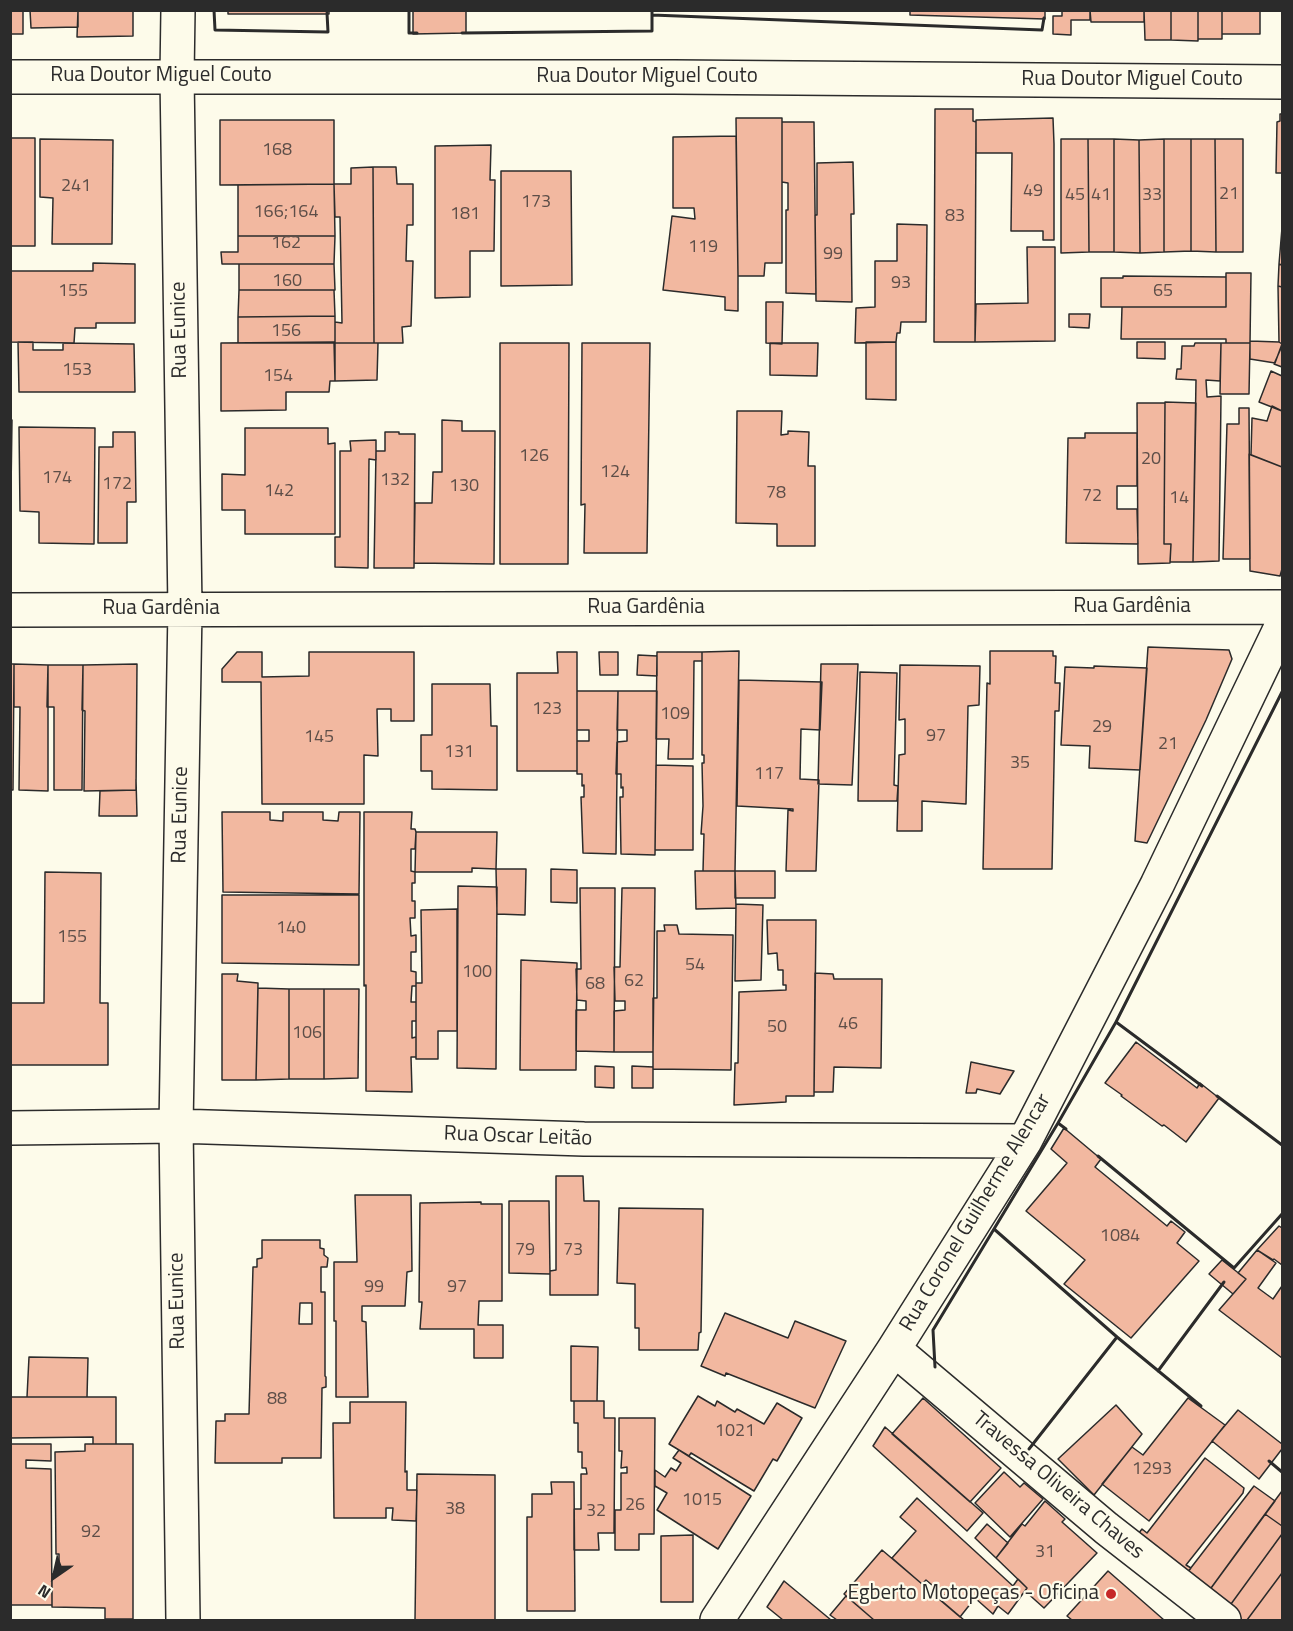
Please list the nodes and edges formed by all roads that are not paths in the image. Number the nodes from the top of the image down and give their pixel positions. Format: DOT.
graph roads {
  1 [pos="178,10"];
  2 [pos="177,76"];
  3 [pos="10,77"];
  4 [pos="1282,82"];
  5 [pos="1282,607"];
  6 [pos="184,609"];
  7 [pos="10,610"];
  8 [pos="1282,625"];
  9 [pos="176,1126"];
  10 [pos="10,1128"];
  11 [pos="1025,1141"];
  12 [pos="894,1349"];
  13 [pos="183,1620"];
  14 [pos="717,1620"];
  15 [pos="1224,1620"];
  1 -- 2 [label="street, Rua Eunice"];
  2 -- 3 [label="street, Rua Doutor Miguel Couto"];
  2 -- 4 [label="street, Rua Doutor Miguel Couto"];
  2 -- 6 [label="street, Rua Eunice"];
  5 -- 6 [label="street, Rua Gardênia"];
  6 -- 7 [label="street, Rua Gardênia"];
  6 -- 9 [label="street, Rua Eunice"];
  8 -- 11 [label="street, Rua Coronel Guilherme Alencar"];
  9 -- 10 [label="street, Rua Oscar Leitão"];
  9 -- 11 [label="street, Rua Oscar Leitão"];
  9 -- 13 [label="street, Rua Eunice"];
  11 -- 12 [label="street, Rua Coronel Guilherme Alencar"];
  12 -- 14 [label="street, Rua Coronel Guilherme Alencar"];
  12 -- 15 [label="street, Travessa Oliveira Chaves"];
}
